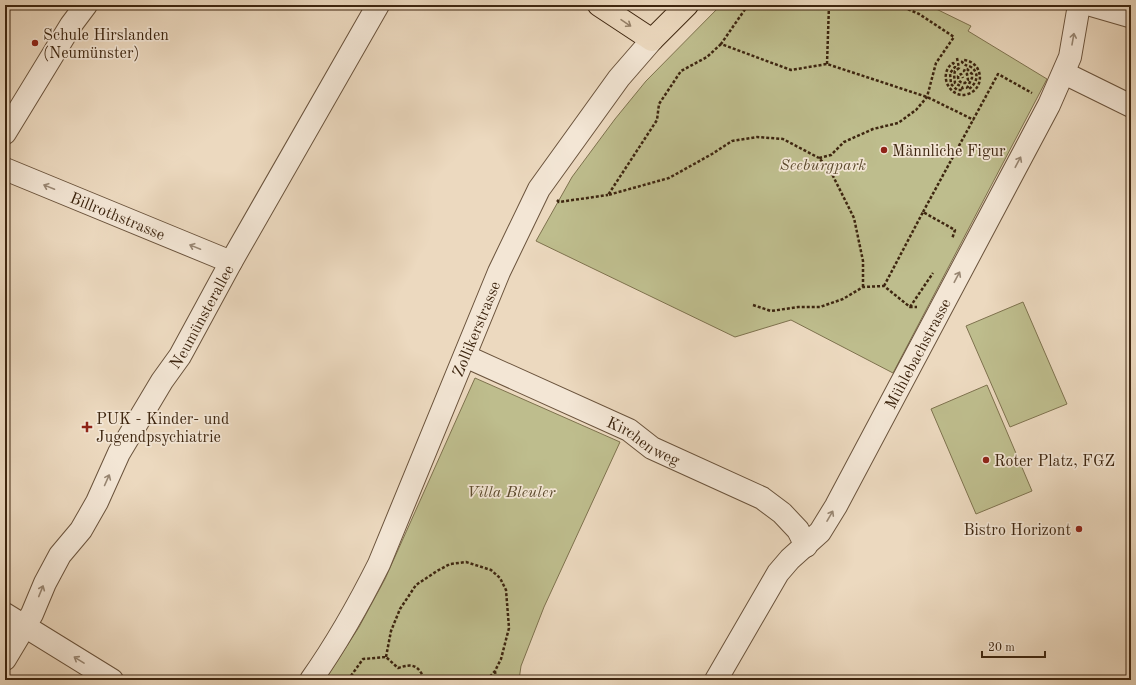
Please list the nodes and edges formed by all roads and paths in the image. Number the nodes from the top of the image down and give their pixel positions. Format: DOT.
graph roads {
  1 [pos="86,5"];
  2 [pos="378,5"];
  3 [pos="599,5"];
  4 [pos="687,5"];
  5 [pos="748,5"];
  6 [pos="829,5"];
  7 [pos="898,5"];
  8 [pos="1078,5"];
  9 [pos="1090,5"];
  10 [pos="1129,16"];
  11 [pos="652,40"];
  12 [pos="721,44"];
  13 [pos="957,58"];
  14 [pos="827,64"];
  15 [pos="1064,73"];
  16 [pos="963,78"];
  17 [pos="1035,95"];
  18 [pos="927,96"];
  19 [pos="1131,106"];
  20 [pos="974,120"];
  21 [pos="5,133"];
  22 [pos="819,158"];
  23 [pos="5,169"];
  24 [pos="608,195"];
  25 [pos="553,198"];
  26 [pos="923,212"];
  27 [pos="950,243"];
  28 [pos="231,262"];
  29 [pos="936,268"];
  30 [pos="884,286"];
  31 [pos="863,287"];
  32 [pos="753,304"];
  33 [pos="910,307"];
  34 [pos="922,310"];
  35 [pos="465,356"];
  36 [pos="806,546"];
  37 [pos="5,614"];
  38 [pos="25,626"];
  39 [pos="386,657"];
  40 [pos="5,659"];
  41 [pos="495,671"];
  42 [pos="112,680"];
  43 [pos="311,680"];
  44 [pos="348,680"];
  45 [pos="425,680"];
  46 [pos="487,680"];
  47 [pos="496,680"];
  48 [pos="716,680"];
  1 -- 21 [label="street"];
  2 -- 28 [label="street, Neumünsterallee"];
  3 -- 11 [label="main road, one-way"];
  4 -- 11 [label="main road, Zollikerstrasse"];
  5 -- 12 [label="path"];
  6 -- 14 [label="path"];
  7 -- 18 [label="path"];
  15 -- 8 [label="street, Mühlebachstrasse, one-way"];
  9 -- 10 [label="street"];
  11 -- 35 [label="street, Zollikerstrasse"];
  12 -- 14 [label="path"];
  12 -- 24 [label="path"];
  13 -- 16 [label="path"];
  14 -- 18 [label="path"];
  15 -- 19 [label="street"];
  36 -- 15 [label="street, Mühlebachstrasse, one-way"];
  17 -- 20 [label="path"];
  18 -- 20 [label="path"];
  18 -- 22 [label="path"];
  20 -- 26 [label="path"];
  22 -- 24 [label="path"];
  22 -- 31 [label="path"];
  28 -- 23 [label="street, Billrothstrasse, one-way"];
  24 -- 25 [label="path"];
  26 -- 27 [label="path"];
  26 -- 30 [label="path"];
  38 -- 28 [label="street, Neumünsterallee, one-way"];
  29 -- 33 [label="path"];
  30 -- 31 [label="path"];
  30 -- 33 [label="path"];
  31 -- 32 [label="path"];
  33 -- 34 [label="path"];
  35 -- 36 [label="street, Kirchenweg"];
  35 -- 43 [label="street, Zollikerstrasse"];
  36 -- 48 [label="street, Mühlebachstrasse"];
  37 -- 38 [label="street"];
  38 -- 40 [label="street, Neumünsterallee"];
  42 -- 38 [label="street, one-way"];
  39 -- 41 [label="path"];
  39 -- 44 [label="path"];
  39 -- 45 [label="path"];
  41 -- 46 [label="path"];
  41 -- 47 [label="path"];
}
